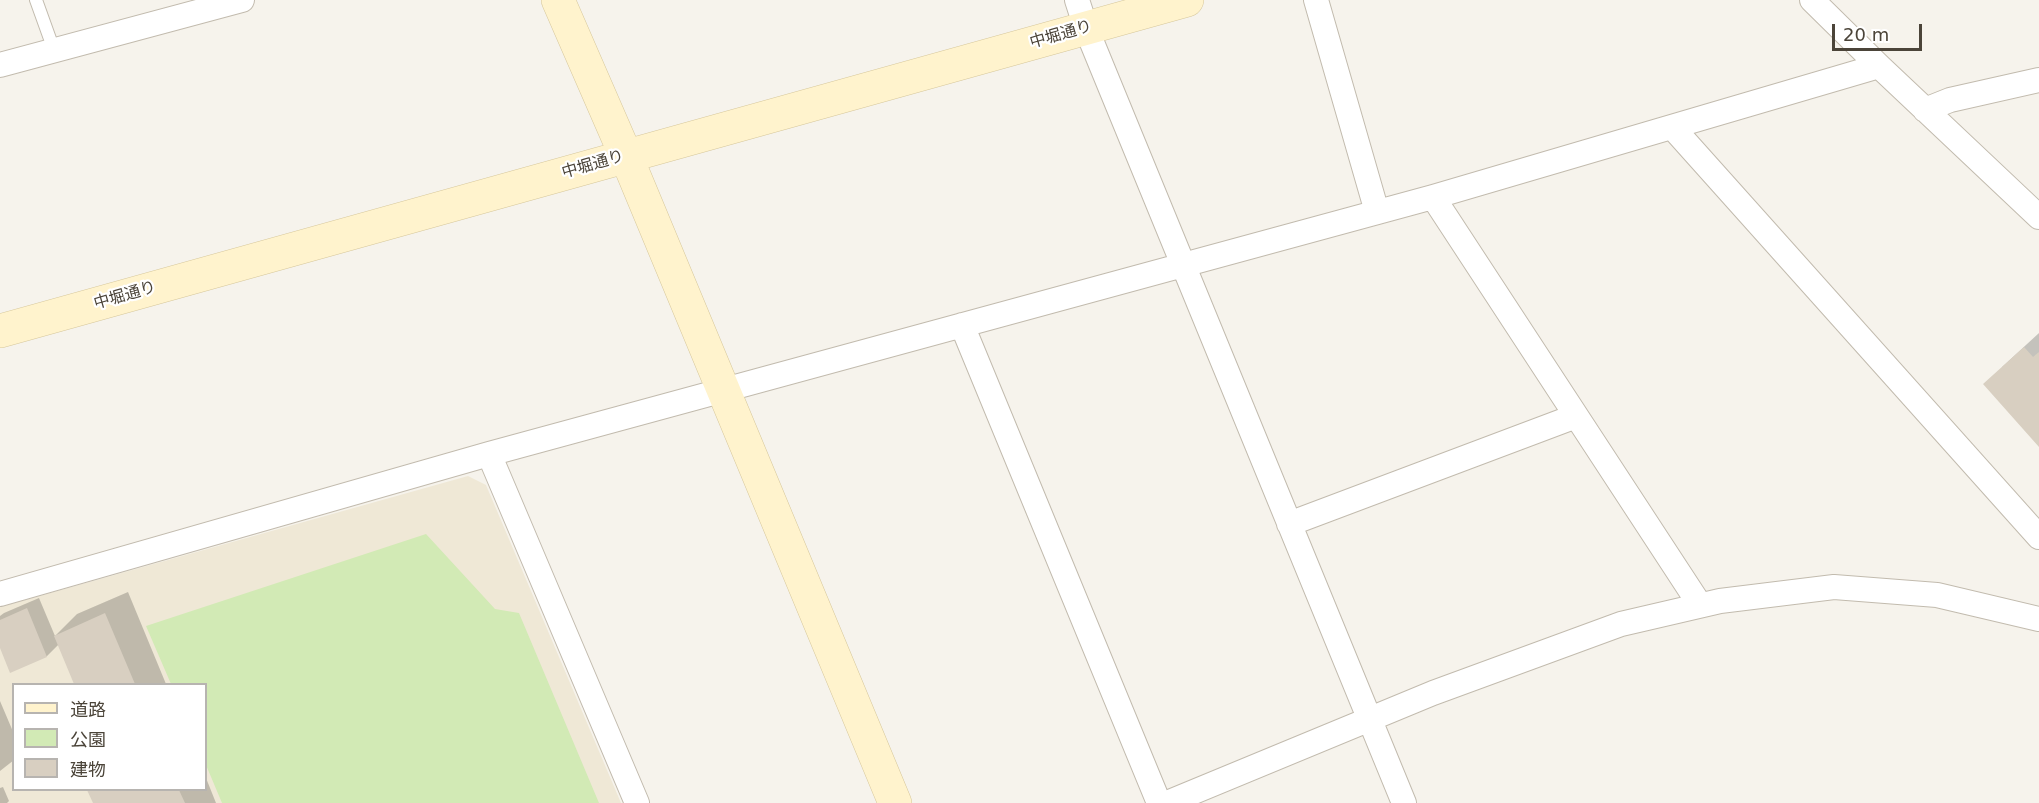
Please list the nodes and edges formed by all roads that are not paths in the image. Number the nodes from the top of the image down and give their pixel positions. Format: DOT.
graph roads {
  1 [pos="36,0"];
  2 [pos="242,0"];
  3 [pos="558,0"];
  4 [pos="1186,0"];
  5 [pos="1316,0"];
  6 [pos="1812,0"];
  7 [pos="1082,14"];
  8 [pos="54,50"];
  9 [pos="0,65"];
  10 [pos="1879,66"];
  11 [pos="2039,80"];
  12 [pos="1924,110"];
  13 [pos="1673,128"];
  14 [pos="626,156"];
  15 [pos="1432,197"];
  16 [pos="1377,212"];
  17 [pos="2039,217"];
  18 [pos="1183,266"];
  19 [pos="962,325"];
  20 [pos="0,331"];
  21 [pos="725,391"];
  22 [pos="1576,416"];
  23 [pos="489,454"];
  24 [pos="1289,524"];
  25 [pos="2039,537"];
  26 [pos="0,594"];
  27 [pos="1700,605"];
  28 [pos="2039,619"];
  29 [pos="1370,719"];
  30 [pos="637,803"];
  31 [pos="895,803"];
  32 [pos="1159,803"];
  33 [pos="1167,803"];
  34 [pos="1404,803"];
  1 -- 8 [label="lane"];
  2 -- 8 [label="street"];
  3 -- 14 [label="street"];
  4 -- 7 [label="street, 中堀通り"];
  5 -- 16 [label="street"];
  6 -- 10 [label="street"];
  7 -- 14 [label="street, 中堀通り"];
  7 -- 18 [label="street"];
  8 -- 9 [label="street"];
  10 -- 12 [label="street"];
  10 -- 13 [label="street"];
  11 -- 12 [label="street"];
  12 -- 17 [label="street"];
  13 -- 15 [label="street"];
  13 -- 25 [label="street"];
  14 -- 20 [label="street, 中堀通り"];
  14 -- 21 [label="street"];
  15 -- 16 [label="street"];
  15 -- 22 [label="street"];
  16 -- 18 [label="street"];
  18 -- 19 [label="street"];
  18 -- 24 [label="street"];
  19 -- 21 [label="street"];
  19 -- 32 [label="street"];
  21 -- 23 [label="street"];
  21 -- 31 [label="street"];
  22 -- 24 [label="street"];
  22 -- 27 [label="street"];
  23 -- 26 [label="street"];
  23 -- 30 [label="street"];
  24 -- 29 [label="street"];
  27 -- 28 [label="street"];
  27 -- 29 [label="street"];
  29 -- 33 [label="street"];
  29 -- 34 [label="street"];
}
